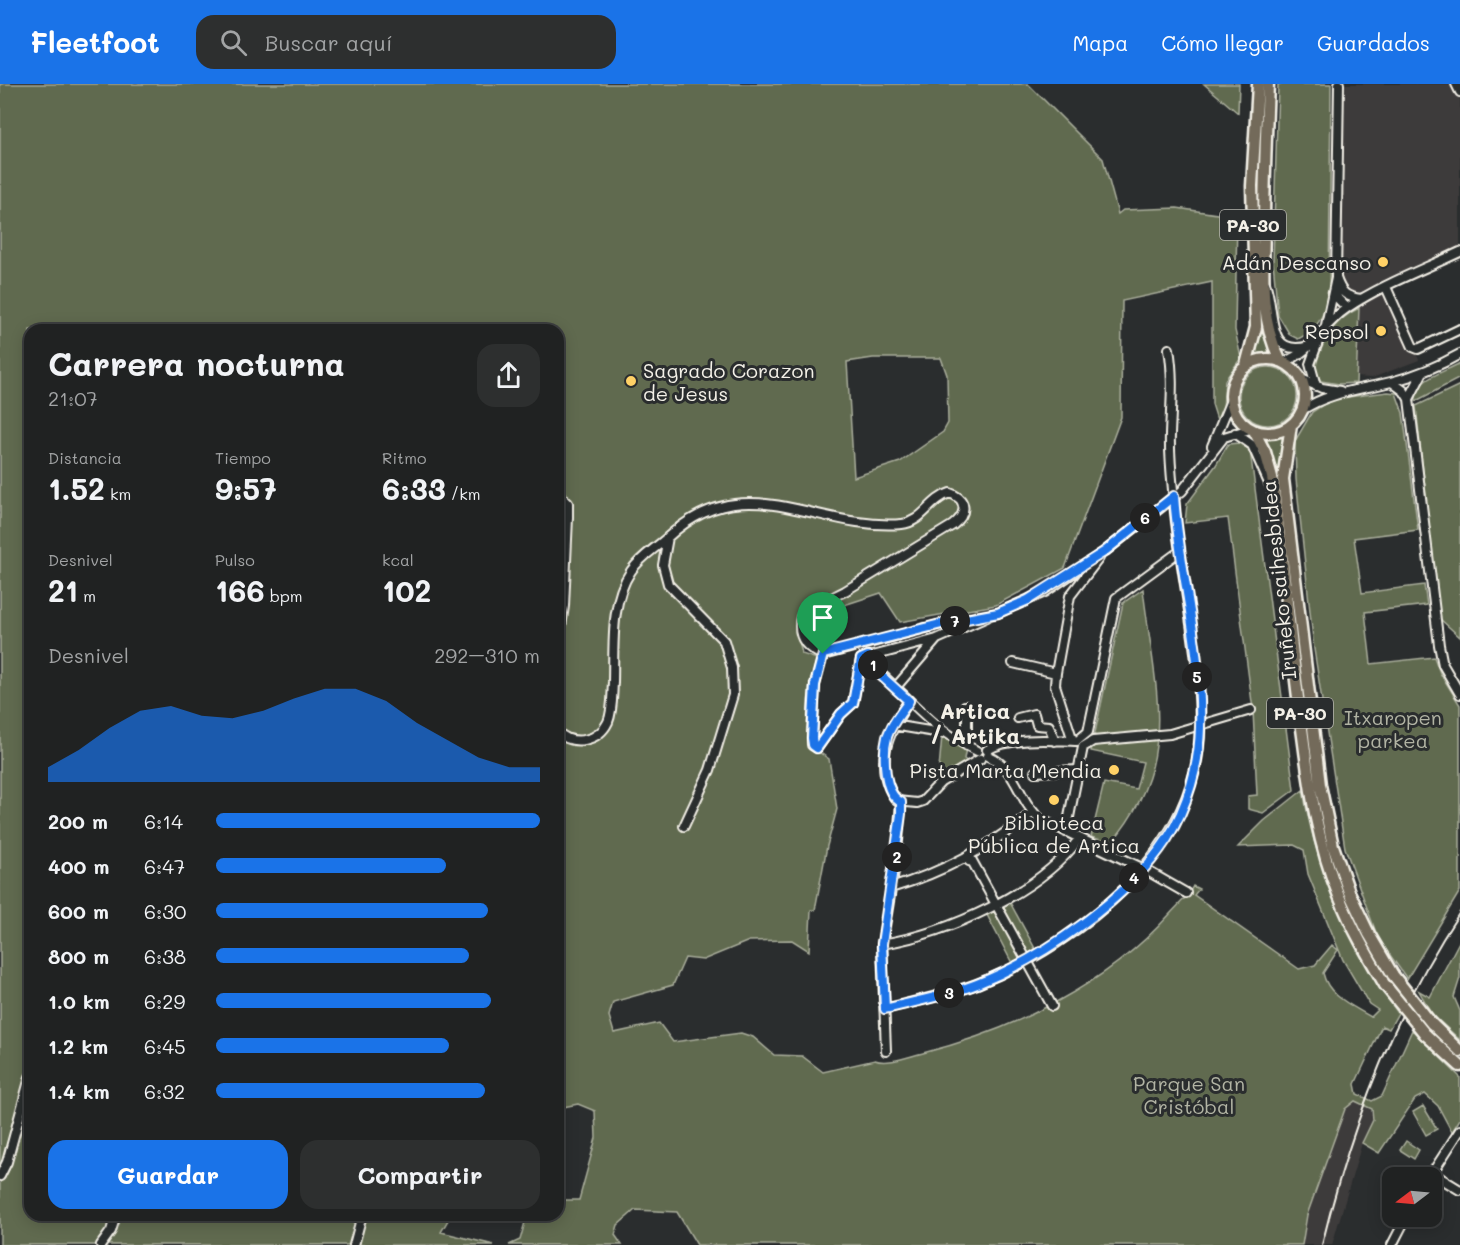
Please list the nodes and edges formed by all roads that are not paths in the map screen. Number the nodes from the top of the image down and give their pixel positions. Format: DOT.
graph roads {
  1 [pos="1258,84"];
  2 [pos="1268,84"];
  3 [pos="1339,84"];
  4 [pos="1456,84"];
  5 [pos="1460,92"];
  6 [pos="1459,256"];
  7 [pos="1336,278"];
  8 [pos="1264,281"];
  9 [pos="1386,287"];
  10 [pos="1334,289"];
  11 [pos="1361,299"];
  12 [pos="1347,308"];
  13 [pos="1338,314"];
  14 [pos="1326,324"];
  15 [pos="1460,329"];
  16 [pos="1310,346"];
  17 [pos="1170,349"];
  18 [pos="1460,354"];
  19 [pos="1282,361"];
  20 [pos="1245,365"];
  21 [pos="1423,372"];
  22 [pos="1301,379"];
  23 [pos="1392,382"];
  24 [pos="1316,386"];
  25 [pos="1342,391"];
  26 [pos="1409,399"];
  27 [pos="1231,400"];
  28 [pos="1302,410"];
  29 [pos="1291,425"];
  30 [pos="1252,430"];
  31 [pos="1235,432"];
  32 [pos="1202,466"];
  33 [pos="1274,492"];
  34 [pos="1174,496"];
  35 [pos="564,499"];
  36 [pos="668,537"];
  37 [pos="1180,551"];
  38 [pos="1104,552"];
  39 [pos="564,606"];
  40 [pos="991,615"];
  41 [pos="938,639"];
  42 [pos="823,654"];
  43 [pos="868,656"];
  44 [pos="1013,663"];
  45 [pos="1056,672"];
  46 [pos="896,687"];
  47 [pos="1460,694"];
  48 [pos="909,701"];
  49 [pos="964,706"];
  50 [pos="1251,710"];
  51 [pos="1018,718"];
  52 [pos="893,725"];
  53 [pos="1200,725"];
  54 [pos="943,733"];
  55 [pos="564,735"];
  56 [pos="1054,741"];
  57 [pos="1073,741"];
  58 [pos="967,746"];
  59 [pos="988,753"];
  60 [pos="978,755"];
  61 [pos="1078,770"];
  62 [pos="1035,772"];
  63 [pos="901,802"];
  64 [pos="1032,813"];
  65 [pos="684,826"];
  66 [pos="1066,832"];
  67 [pos="1079,838"];
  68 [pos="967,858"];
  69 [pos="1144,869"];
  70 [pos="891,888"];
  71 [pos="1186,893"];
  72 [pos="995,903"];
  73 [pos="882,944"];
  74 [pos="1026,961"];
  75 [pos="1052,1006"];
  76 [pos="885,1009"];
  77 [pos="886,1051"];
  78 [pos="1460,1051"];
  79 [pos="1460,1066"];
  80 [pos="24,1099"];
  81 [pos="1460,1130"];
  82 [pos="1436,1167"];
  83 [pos="0,1176"];
  84 [pos="1442,1181"];
  85 [pos="1460,1190"];
  86 [pos="114,1221"];
  87 [pos="360,1221"];
  88 [pos="1401,1227"];
  89 [pos="101,1245"];
  90 [pos="354,1245"];
  91 [pos="1392,1245"];
  1 -- 20 [label="highway, PA-30"];
  2 -- 8 [label="highway, PA-30"];
  3 -- 7 [label="street"];
  4 -- 5 [label="street"];
  6 -- 9 [label="street"];
  7 -- 10 [label="street"];
  7 -- 11 [label="street"];
  8 -- 16 [label="street"];
  8 -- 19 [label="highway, PA-30"];
  9 -- 11 [label="street"];
  9 -- 15 [label="street"];
  10 -- 12 [label="street"];
  10 -- 14 [label="street"];
  11 -- 12 [label="street"];
  12 -- 13 [label="street"];
  13 -- 14 [label="street"];
  13 -- 24 [label="street"];
  14 -- 16 [label="street"];
  16 -- 19 [label="street"];
  17 -- 34 [label="street"];
  18 -- 21 [label="street"];
  19 -- 20 [label="highway"];
  19 -- 22 [label="highway, PA-30"];
  20 -- 27 [label="highway, PA-30"];
  21 -- 23 [label="street"];
  21 -- 26 [label="street"];
  22 -- 24 [label="street"];
  22 -- 28 [label="highway"];
  23 -- 25 [label="street"];
  23 -- 26 [label="street"];
  24 -- 25 [label="street"];
  25 -- 28 [label="street"];
  26 -- 47 [label="street"];
  27 -- 30 [label="highway, PA-30"];
  27 -- 32 [label="street"];
  28 -- 29 [label="highway, PA-30"];
  29 -- 30 [label="highway"];
  29 -- 78 [label="highway, Iruñeko saihesbidea / PA-30, bridge"];
  30 -- 31 [label="street"];
  30 -- 33 [label="highway, Iruñeko saihesbidea / PA-30"];
  31 -- 32 [label="street"];
  31 -- 33 [label="street, Iruñeko saihesbidea"];
  32 -- 34 [label="street"];
  33 -- 79 [label="highway, Iruñeko saihesbidea / PA-30, bridge"];
  34 -- 37 [label="street"];
  34 -- 38 [label="street"];
  35 -- 39 [label="street"];
  36 -- 42 [label="street"];
  36 -- 55 [label="street"];
  36 -- 65 [label="street"];
  37 -- 53 [label="street"];
  37 -- 57 [label="street"];
  38 -- 40 [label="street"];
  38 -- 45 [label="street"];
  40 -- 41 [label="street"];
  40 -- 42 [label="street"];
  41 -- 43 [label="street"];
  41 -- 46 [label="street"];
  42 -- 43 [label="street"];
  43 -- 46 [label="street"];
  44 -- 45 [label="street"];
  45 -- 57 [label="street"];
  46 -- 48 [label="street"];
  48 -- 52 [label="street"];
  48 -- 54 [label="street"];
  49 -- 58 [label="street"];
  50 -- 53 [label="street"];
  51 -- 56 [label="street"];
  52 -- 54 [label="street"];
  52 -- 63 [label="street"];
  53 -- 61 [label="street"];
  53 -- 69 [label="street"];
  54 -- 58 [label="street"];
  56 -- 57 [label="street"];
  56 -- 59 [label="street"];
  58 -- 60 [label="street"];
  59 -- 60 [label="street"];
  59 -- 64 [label="street"];
  60 -- 63 [label="street"];
  61 -- 62 [label="street"];
  61 -- 66 [label="street"];
  63 -- 70 [label="street"];
  64 -- 66 [label="street"];
  64 -- 68 [label="street"];
  66 -- 67 [label="street"];
  67 -- 69 [label="street"];
  67 -- 72 [label="street"];
  68 -- 70 [label="street"];
  68 -- 72 [label="street"];
  69 -- 71 [label="street"];
  69 -- 74 [label="street"];
  70 -- 73 [label="street"];
  72 -- 73 [label="street"];
  72 -- 74 [label="street"];
  73 -- 76 [label="street"];
  74 -- 75 [label="street"];
  74 -- 76 [label="street"];
  76 -- 77 [label="street"];
  80 -- 83 [label="street"];
  81 -- 82 [label="street"];
  84 -- 85 [label="street"];
  86 -- 89 [label="street"];
  87 -- 90 [label="street"];
  88 -- 91 [label="street"];
}
